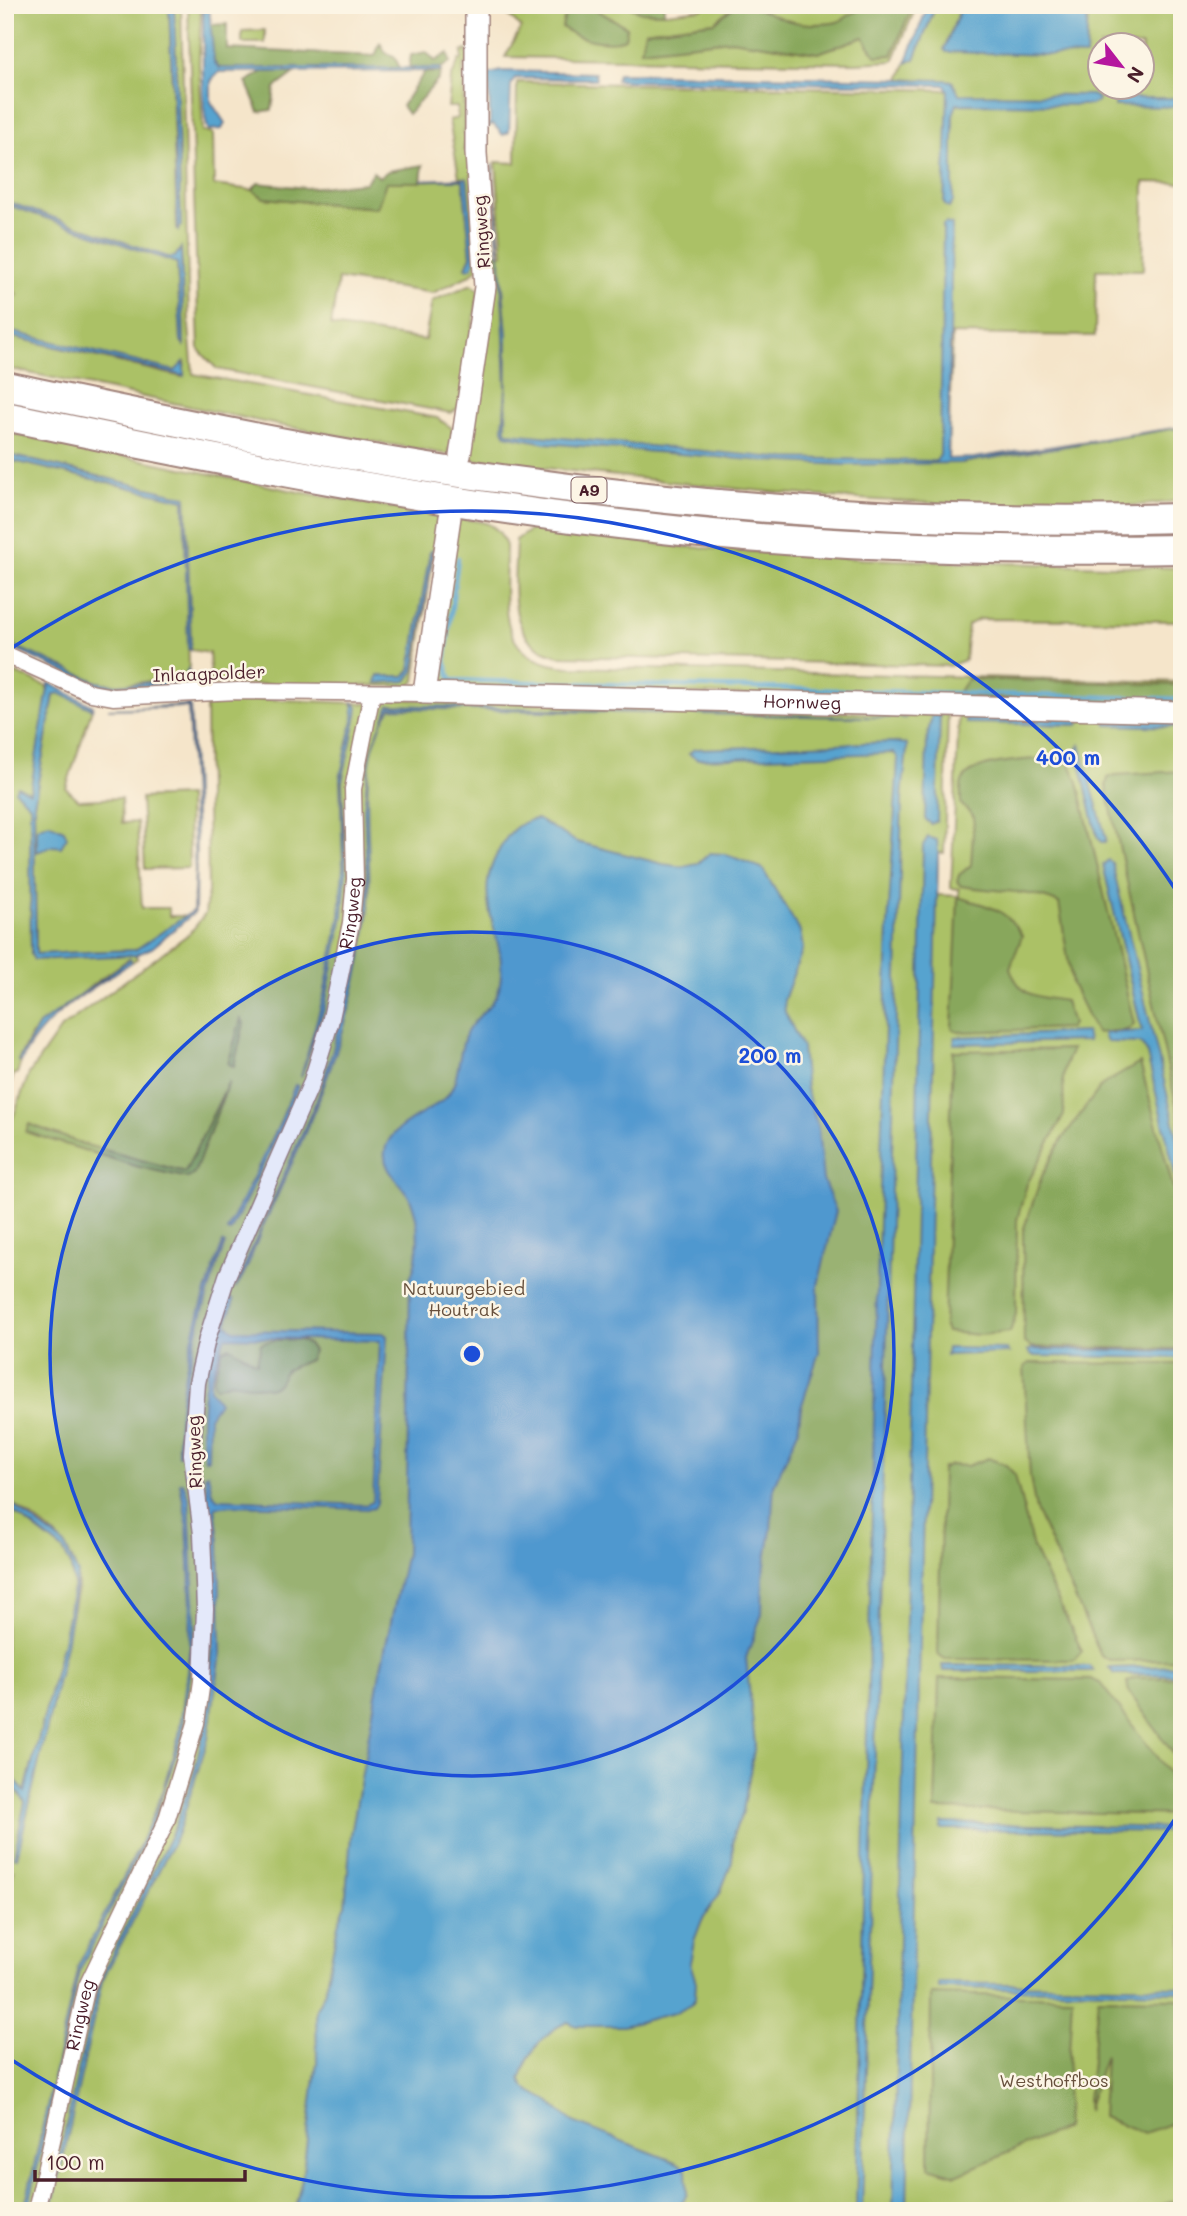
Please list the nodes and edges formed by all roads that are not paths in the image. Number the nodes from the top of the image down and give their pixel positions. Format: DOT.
graph roads {
  1 [pos="476,5"];
  2 [pos="5,386"];
  3 [pos="5,416"];
  4 [pos="460,456"];
  5 [pos="450,517"];
  6 [pos="1182,518"];
  7 [pos="1182,549"];
  8 [pos="5,654"];
  9 [pos="372,693"];
  10 [pos="424,693"];
  11 [pos="1182,712"];
  12 [pos="36,2211"];
  1 -- 4 [label="street, Ringweg"];
  2 -- 6 [label="highway, A9"];
  3 -- 7 [label="highway, A9"];
  5 -- 10 [label="street"];
  8 -- 9 [label="street, Inlaagpolder"];
  9 -- 10 [label="street, Inlaagpolder"];
  9 -- 12 [label="street, Ringweg"];
  10 -- 11 [label="street, Hornweg"];
}
